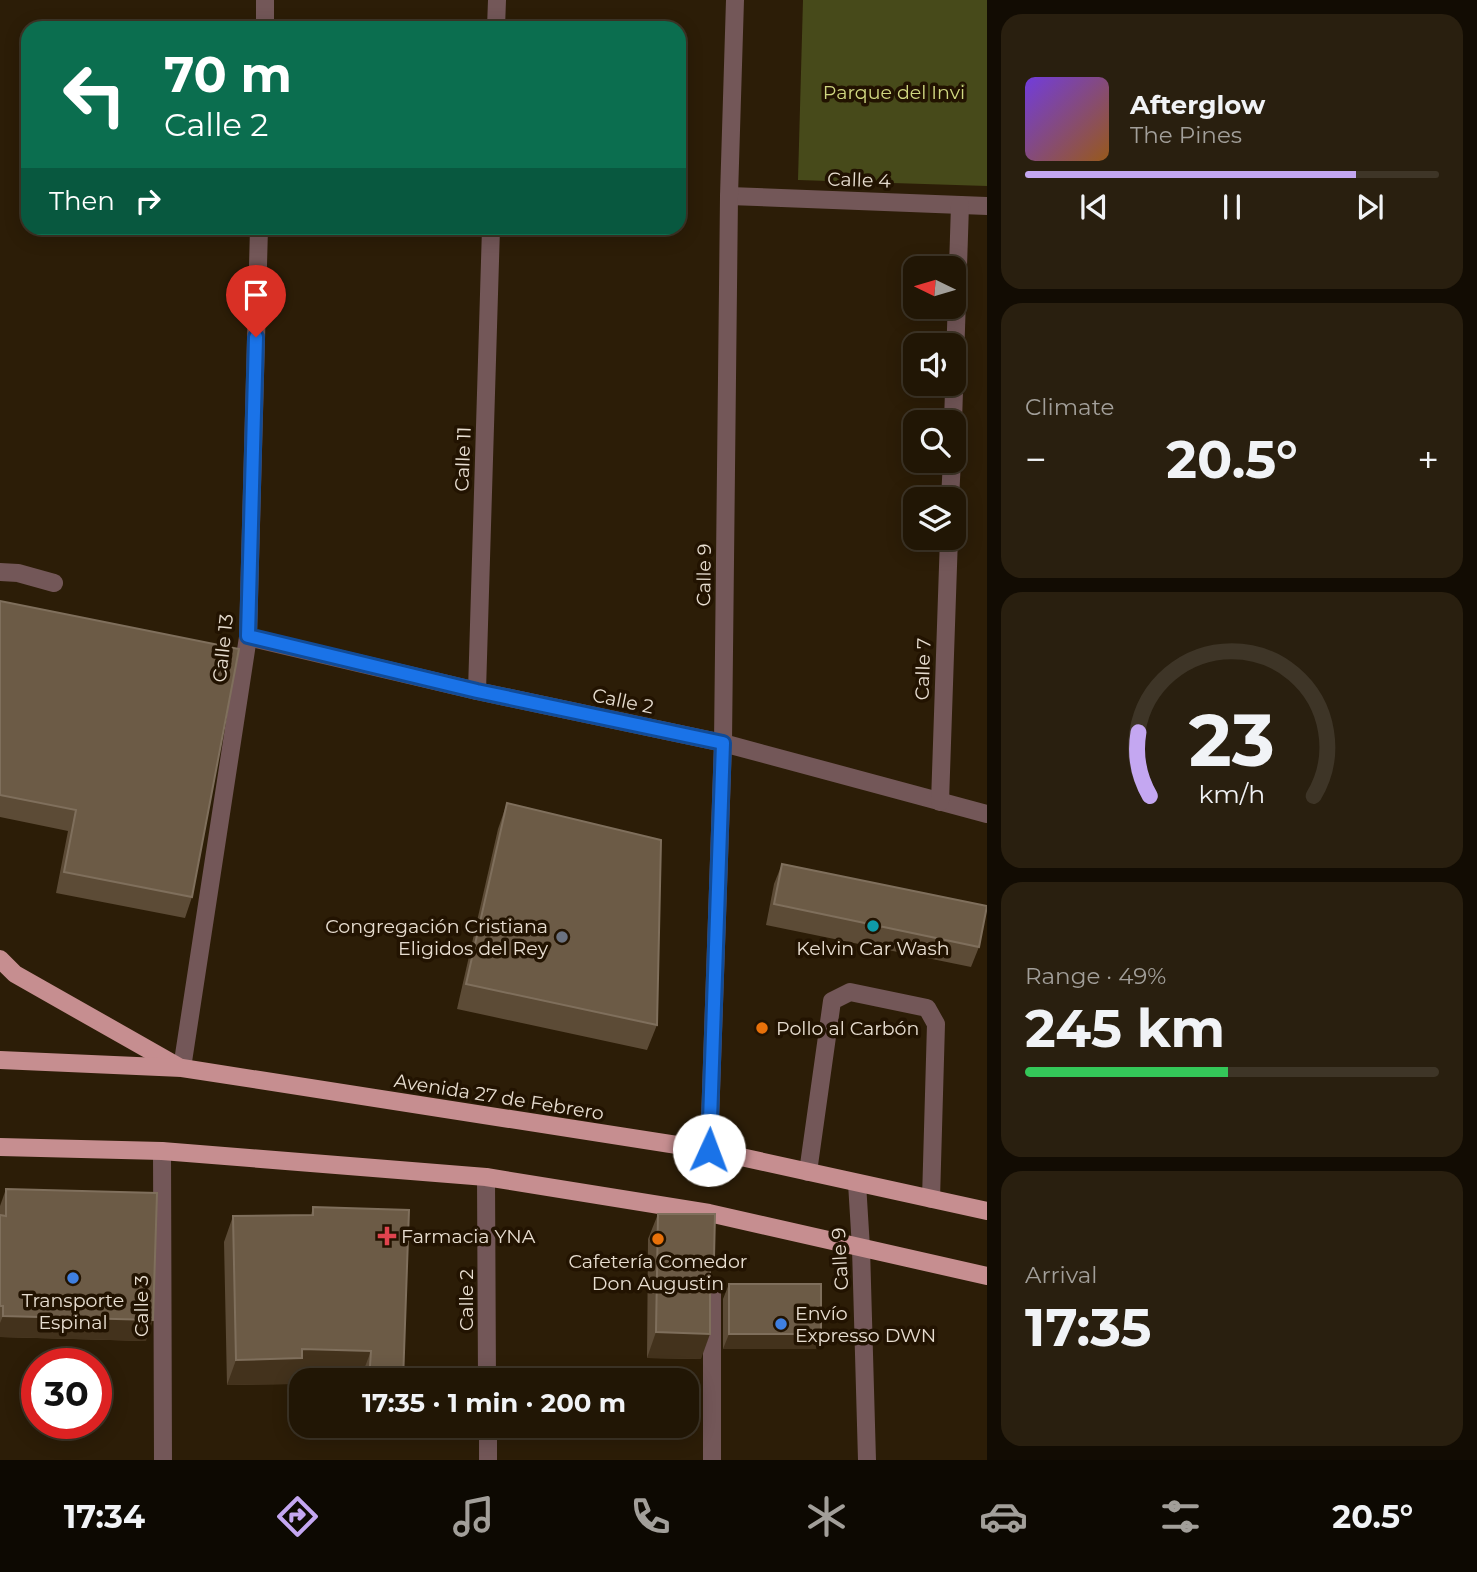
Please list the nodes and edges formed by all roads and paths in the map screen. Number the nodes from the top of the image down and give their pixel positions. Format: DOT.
graph roads {
  1 [pos="265,0"];
  2 [pos="497,0"];
  3 [pos="735,0"];
  4 [pos="265,21"];
  5 [pos="496,21"];
  6 [pos="729,196"];
  7 [pos="960,205"];
  8 [pos="987,206"];
  9 [pos="259,235"];
  10 [pos="491,235"];
  11 [pos="953,410"];
  12 [pos="949,550"];
  13 [pos="0,572"];
  14 [pos="54,583"];
  15 [pos="248,636"];
  16 [pos="477,691"];
  17 [pos="723,743"];
  18 [pos="940,802"];
  19 [pos="987,814"];
  20 [pos="0,959"];
  21 [pos="0,1060"];
  22 [pos="181,1068"];
  23 [pos="0,1147"];
  24 [pos="24,1149"];
  25 [pos="709,1150"];
  26 [pos="162,1151"];
  27 [pos="0,1159"];
  28 [pos="808,1172"];
  29 [pos="486,1177"];
  30 [pos="857,1183"];
  31 [pos="931,1199"];
  32 [pos="987,1211"];
  33 [pos="861,1248"];
  34 [pos="987,1276"];
  35 [pos="712,1291"];
  36 [pos="487,1368"];
  37 [pos="488,1438"];
  38 [pos="163,1460"];
  39 [pos="488,1460"];
  40 [pos="712,1460"];
  41 [pos="867,1460"];
  1 -- 4 [label="street"];
  2 -- 5 [label="street"];
  3 -- 6 [label="street, Calle 9"];
  6 -- 7 [label="street, Calle 4"];
  6 -- 17 [label="street, Calle 9"];
  7 -- 8 [label="street, Calle 4"];
  7 -- 11 [label="street"];
  9 -- 15 [label="street, Calle 13"];
  10 -- 16 [label="street, Calle 11"];
  12 -- 18 [label="street, Calle 7"];
  13 -- 14 [label="street"];
  15 -- 16 [label="street, Calle 2"];
  15 -- 22 [label="street, Calle 13"];
  16 -- 17 [label="street, Calle 2"];
  17 -- 18 [label="street, Calle 2"];
  17 -- 25 [label="street, Calle 9"];
  18 -- 19 [label="street, Calle 2"];
  20 -- 22 [label="main road"];
  21 -- 22 [label="main road, Avenida 27 de Febrero"];
  22 -- 25 [label="main road, Avenida 27 de Febrero"];
  23 -- 24 [label="main road"];
  24 -- 26 [label="main road"];
  24 -- 27 [label="main road"];
  25 -- 28 [label="main road, Avenida 27 de Febrero"];
  26 -- 29 [label="main road"];
  26 -- 38 [label="street, Calle 3"];
  28 -- 30 [label="main road, Avenida 27 de Febrero"];
  28 -- 31 [label="street"];
  29 -- 33 [label="main road"];
  29 -- 36 [label="street, Calle 2"];
  30 -- 31 [label="main road, Avenida 27 de Febrero"];
  30 -- 33 [label="street, Calle 9"];
  31 -- 32 [label="main road, Avenida 27 de Febrero"];
  33 -- 34 [label="main road"];
  33 -- 41 [label="street, Calle 9"];
  35 -- 40 [label="street"];
  37 -- 39 [label="street"];
}
